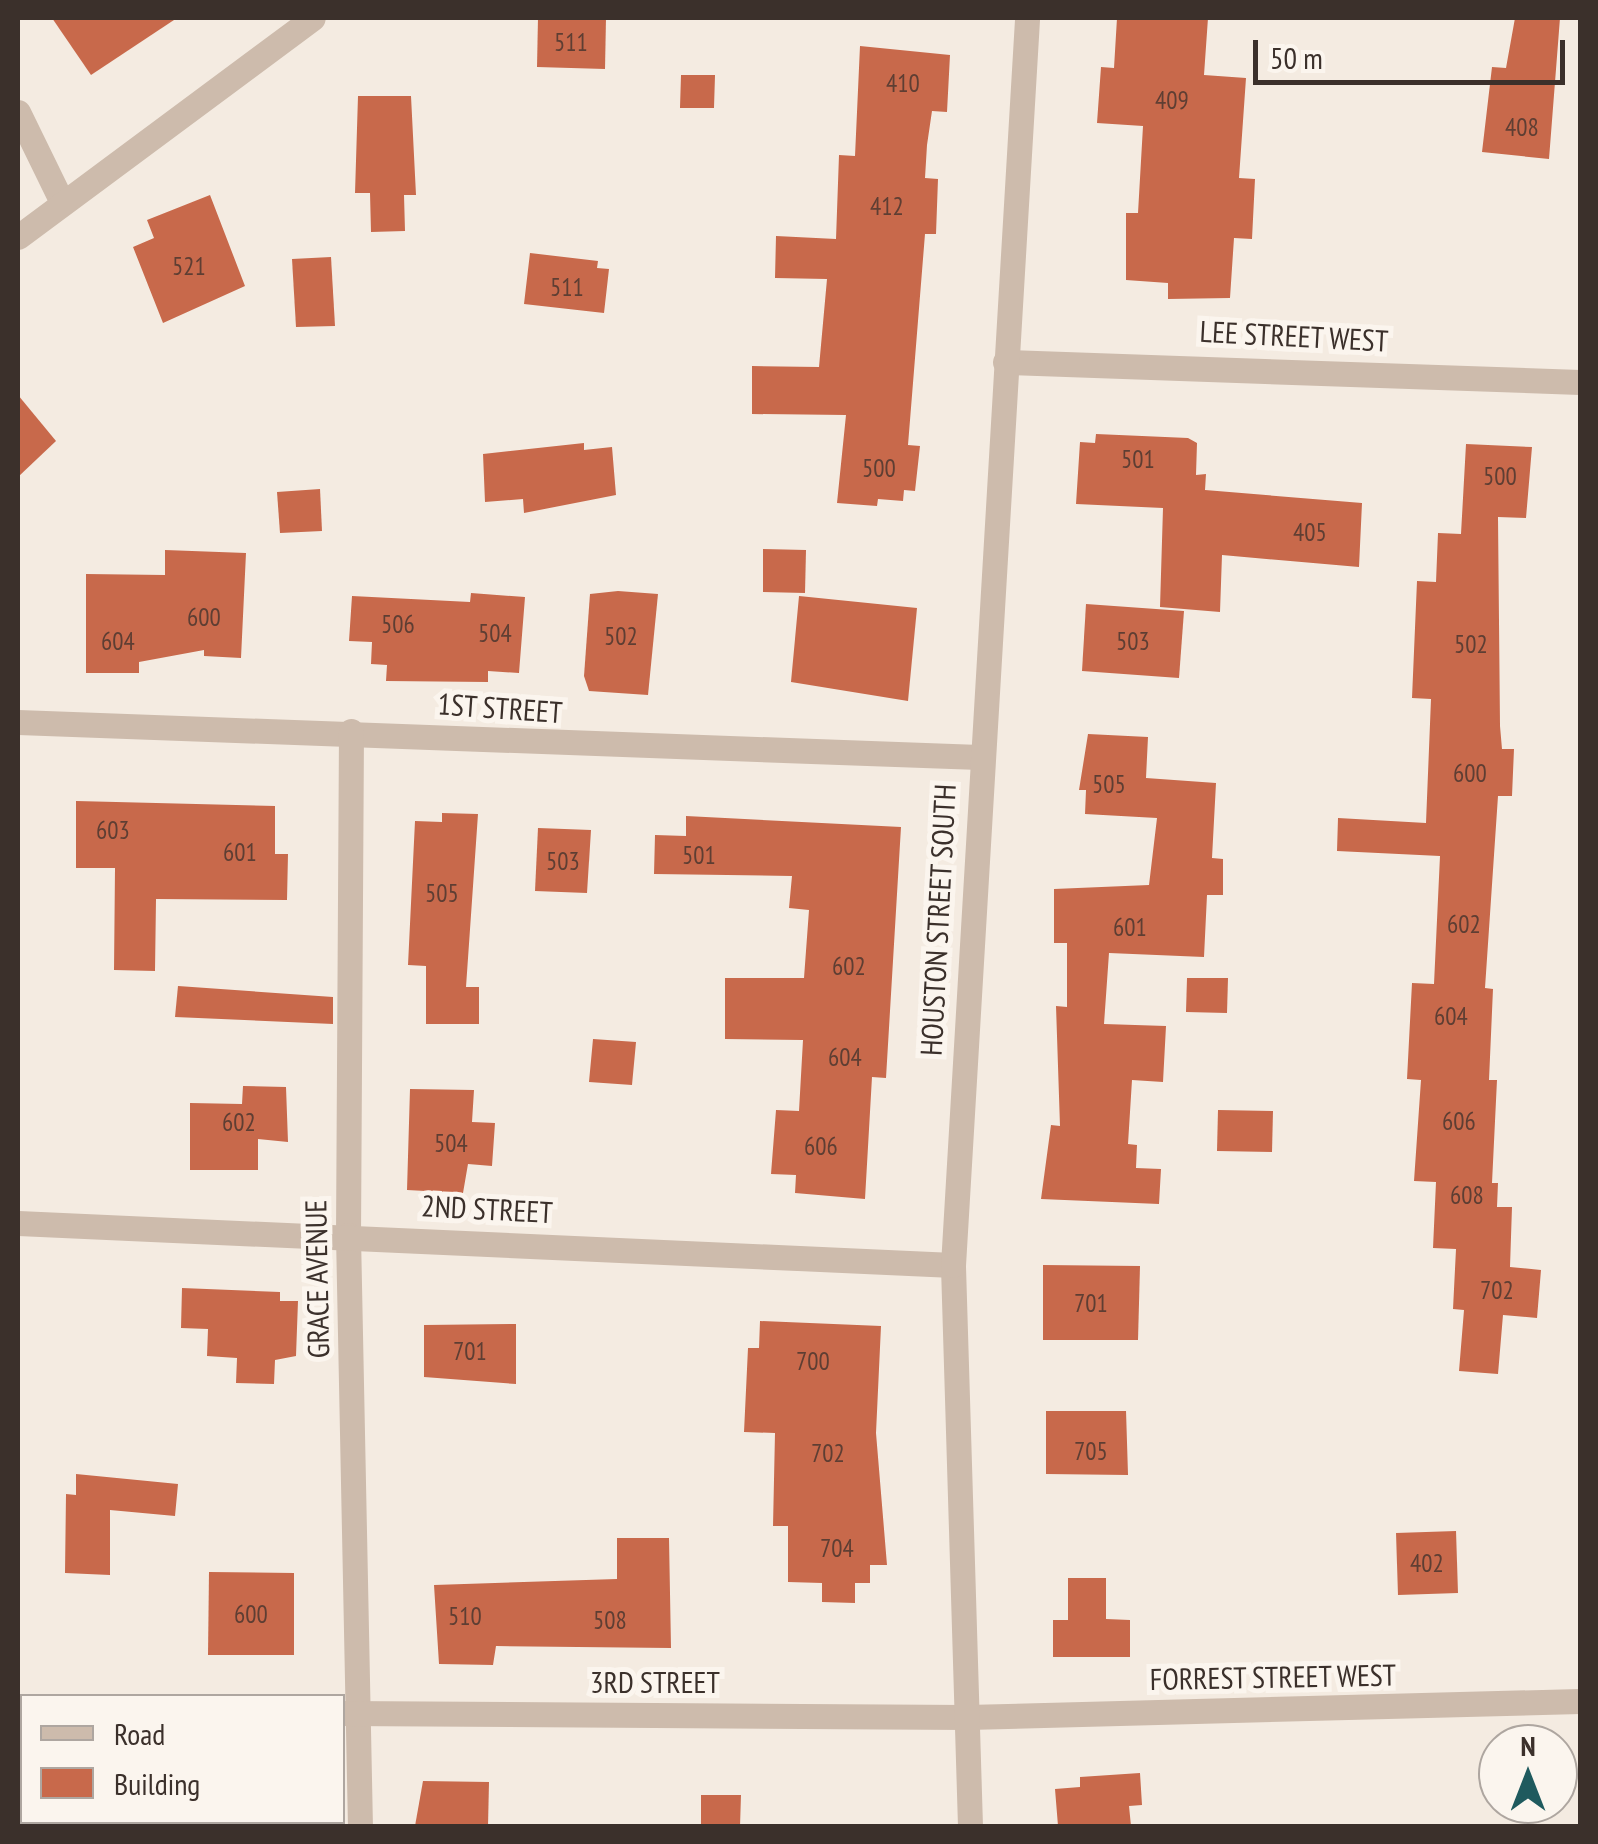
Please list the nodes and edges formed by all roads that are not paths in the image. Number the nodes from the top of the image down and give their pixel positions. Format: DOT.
graph roads {
  1 [pos="313,18"];
  2 [pos="1027,18"];
  3 [pos="18,112"];
  4 [pos="61,200"];
  5 [pos="18,237"];
  6 [pos="1005,362"];
  7 [pos="1580,382"];
  8 [pos="18,722"];
  9 [pos="351,731"];
  10 [pos="979,757"];
  11 [pos="18,1223"];
  12 [pos="348,1235"];
  13 [pos="953,1266"];
  14 [pos="1580,1701"];
  15 [pos="349,1713"];
  16 [pos="966,1717"];
  17 [pos="360,1826"];
  18 [pos="970,1826"];
  1 -- 4 [label="street"];
  2 -- 6 [label="street, HOUSTON STREET SOUTH"];
  3 -- 4 [label="street"];
  4 -- 5 [label="street"];
  6 -- 7 [label="street, LEE STREET WEST"];
  6 -- 10 [label="street, HOUSTON STREET SOUTH"];
  8 -- 9 [label="street, 1ST STREET"];
  9 -- 10 [label="street, 1ST STREET"];
  9 -- 12 [label="street, GRACE AVENUE"];
  10 -- 13 [label="street, HOUSTON STREET SOUTH"];
  11 -- 12 [label="street, 2ND STREET"];
  12 -- 13 [label="street, 2ND STREET"];
  12 -- 15 [label="street, GRACE AVENUE"];
  13 -- 16 [label="street, HOUSTON STREET SOUTH"];
  14 -- 16 [label="street, FORREST STREET WEST"];
  15 -- 16 [label="street, 3RD STREET"];
  15 -- 17 [label="street, GRACE AVENUE"];
  16 -- 18 [label="street, HOUSTON STREET SOUTH"];
}
